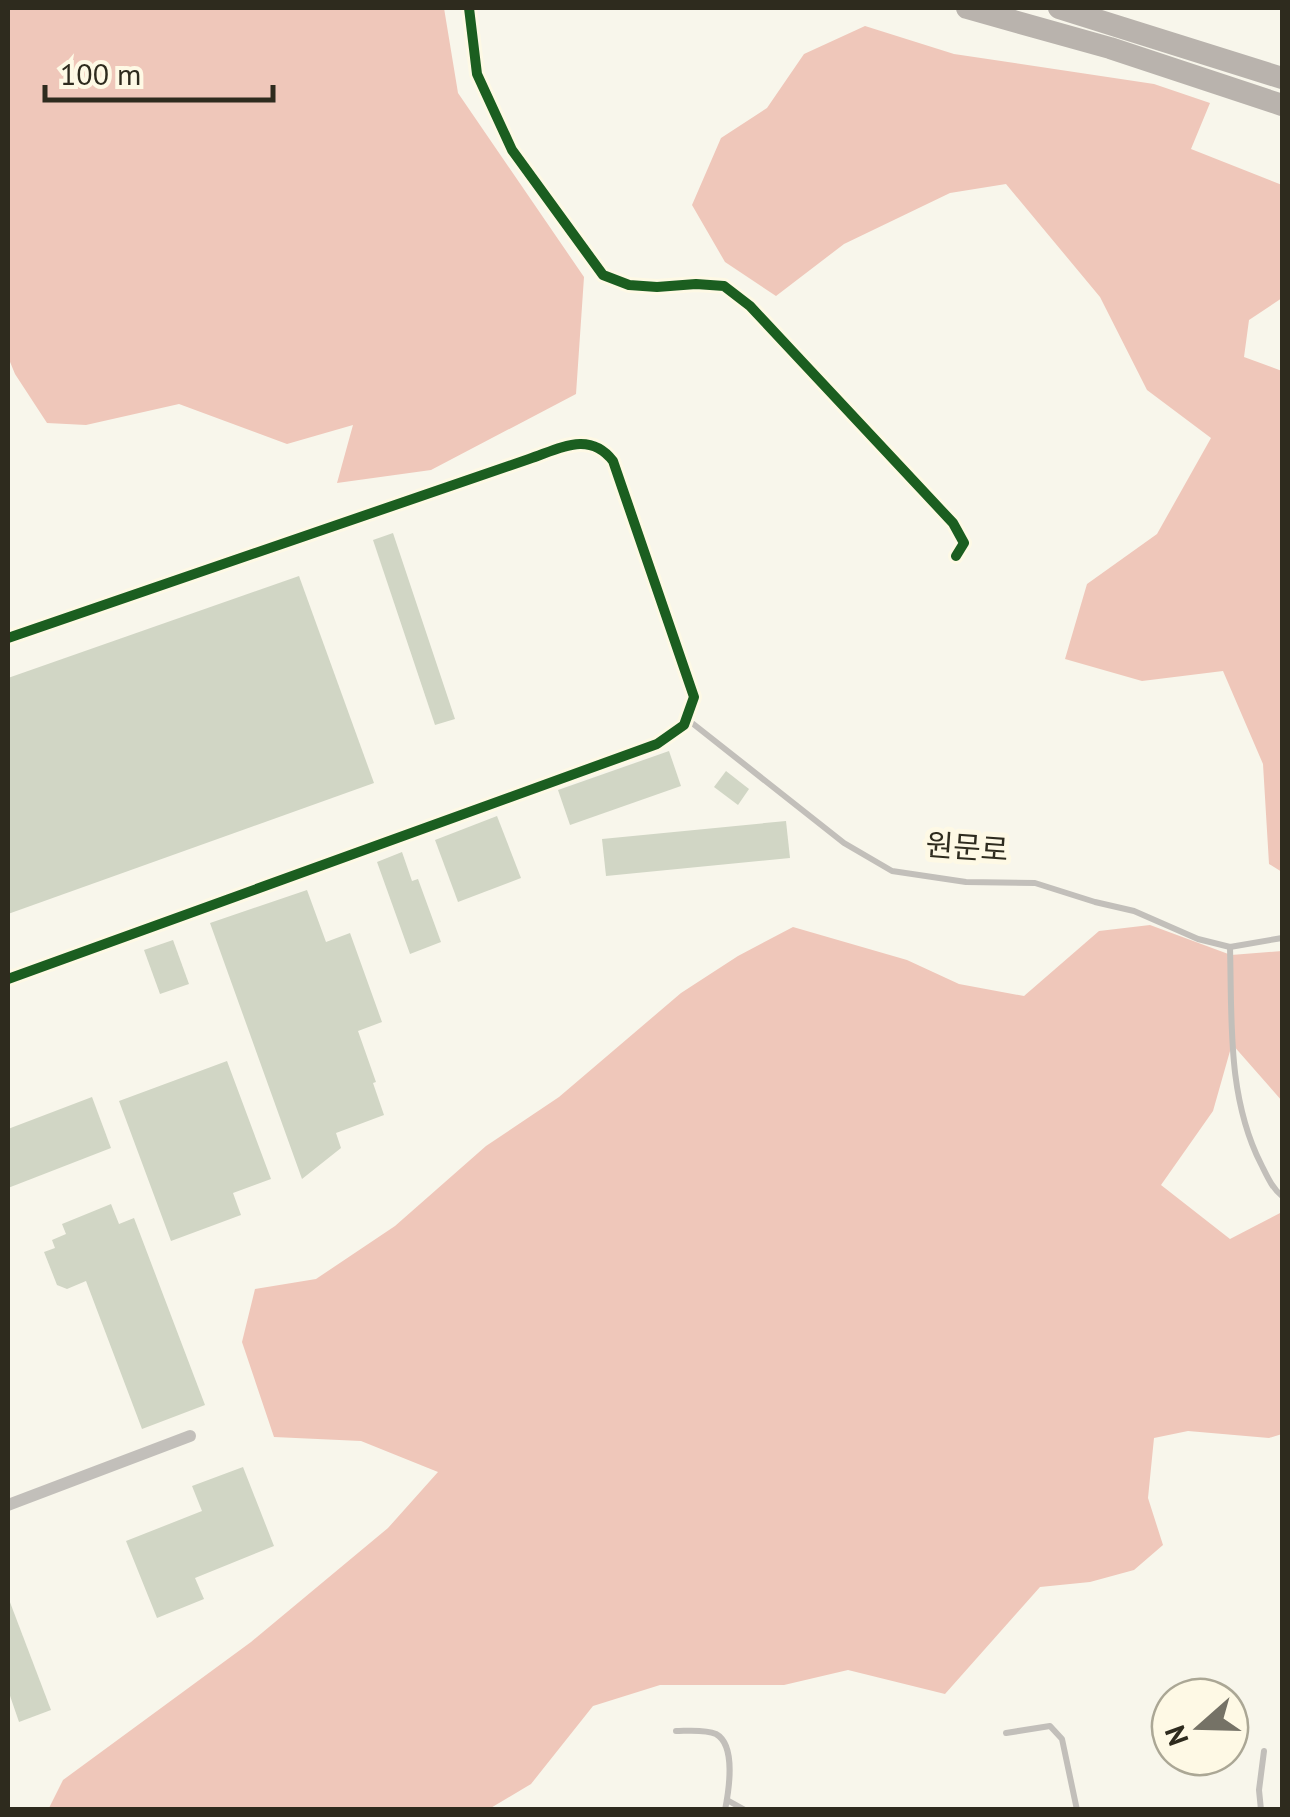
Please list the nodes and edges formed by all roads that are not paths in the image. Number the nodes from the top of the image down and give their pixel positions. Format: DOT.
graph roads {
  1 [pos="469,8"];
  2 [pos="967,8"];
  3 [pos="1059,8"];
  4 [pos="1282,78"];
  5 [pos="1282,104"];
  6 [pos="956,556"];
  7 [pos="8,638"];
  8 [pos="686,718"];
  9 [pos="1282,938"];
  10 [pos="1230,947"];
  11 [pos="8,979"];
  12 [pos="1282,1196"];
  13 [pos="190,1436"];
  14 [pos="8,1504"];
  15 [pos="676,1730"];
  16 [pos="1006,1733"];
  17 [pos="1264,1752"];
  18 [pos="727,1800"];
  19 [pos="726,1810"];
  20 [pos="745,1810"];
  21 [pos="1077,1810"];
  22 [pos="1261,1810"];
  1 -- 6 [label="street"];
  2 -- 5 [label="highway"];
  3 -- 4 [label="highway"];
  7 -- 8 [label="street"];
  8 -- 10 [label="lane, 원문로"];
  8 -- 11 [label="street"];
  9 -- 10 [label="lane, 원문로"];
  10 -- 12 [label="lane"];
  13 -- 14 [label="street"];
  15 -- 18 [label="lane"];
  16 -- 21 [label="lane"];
  17 -- 22 [label="lane"];
  18 -- 19 [label="lane"];
  18 -- 20 [label="lane"];
}
